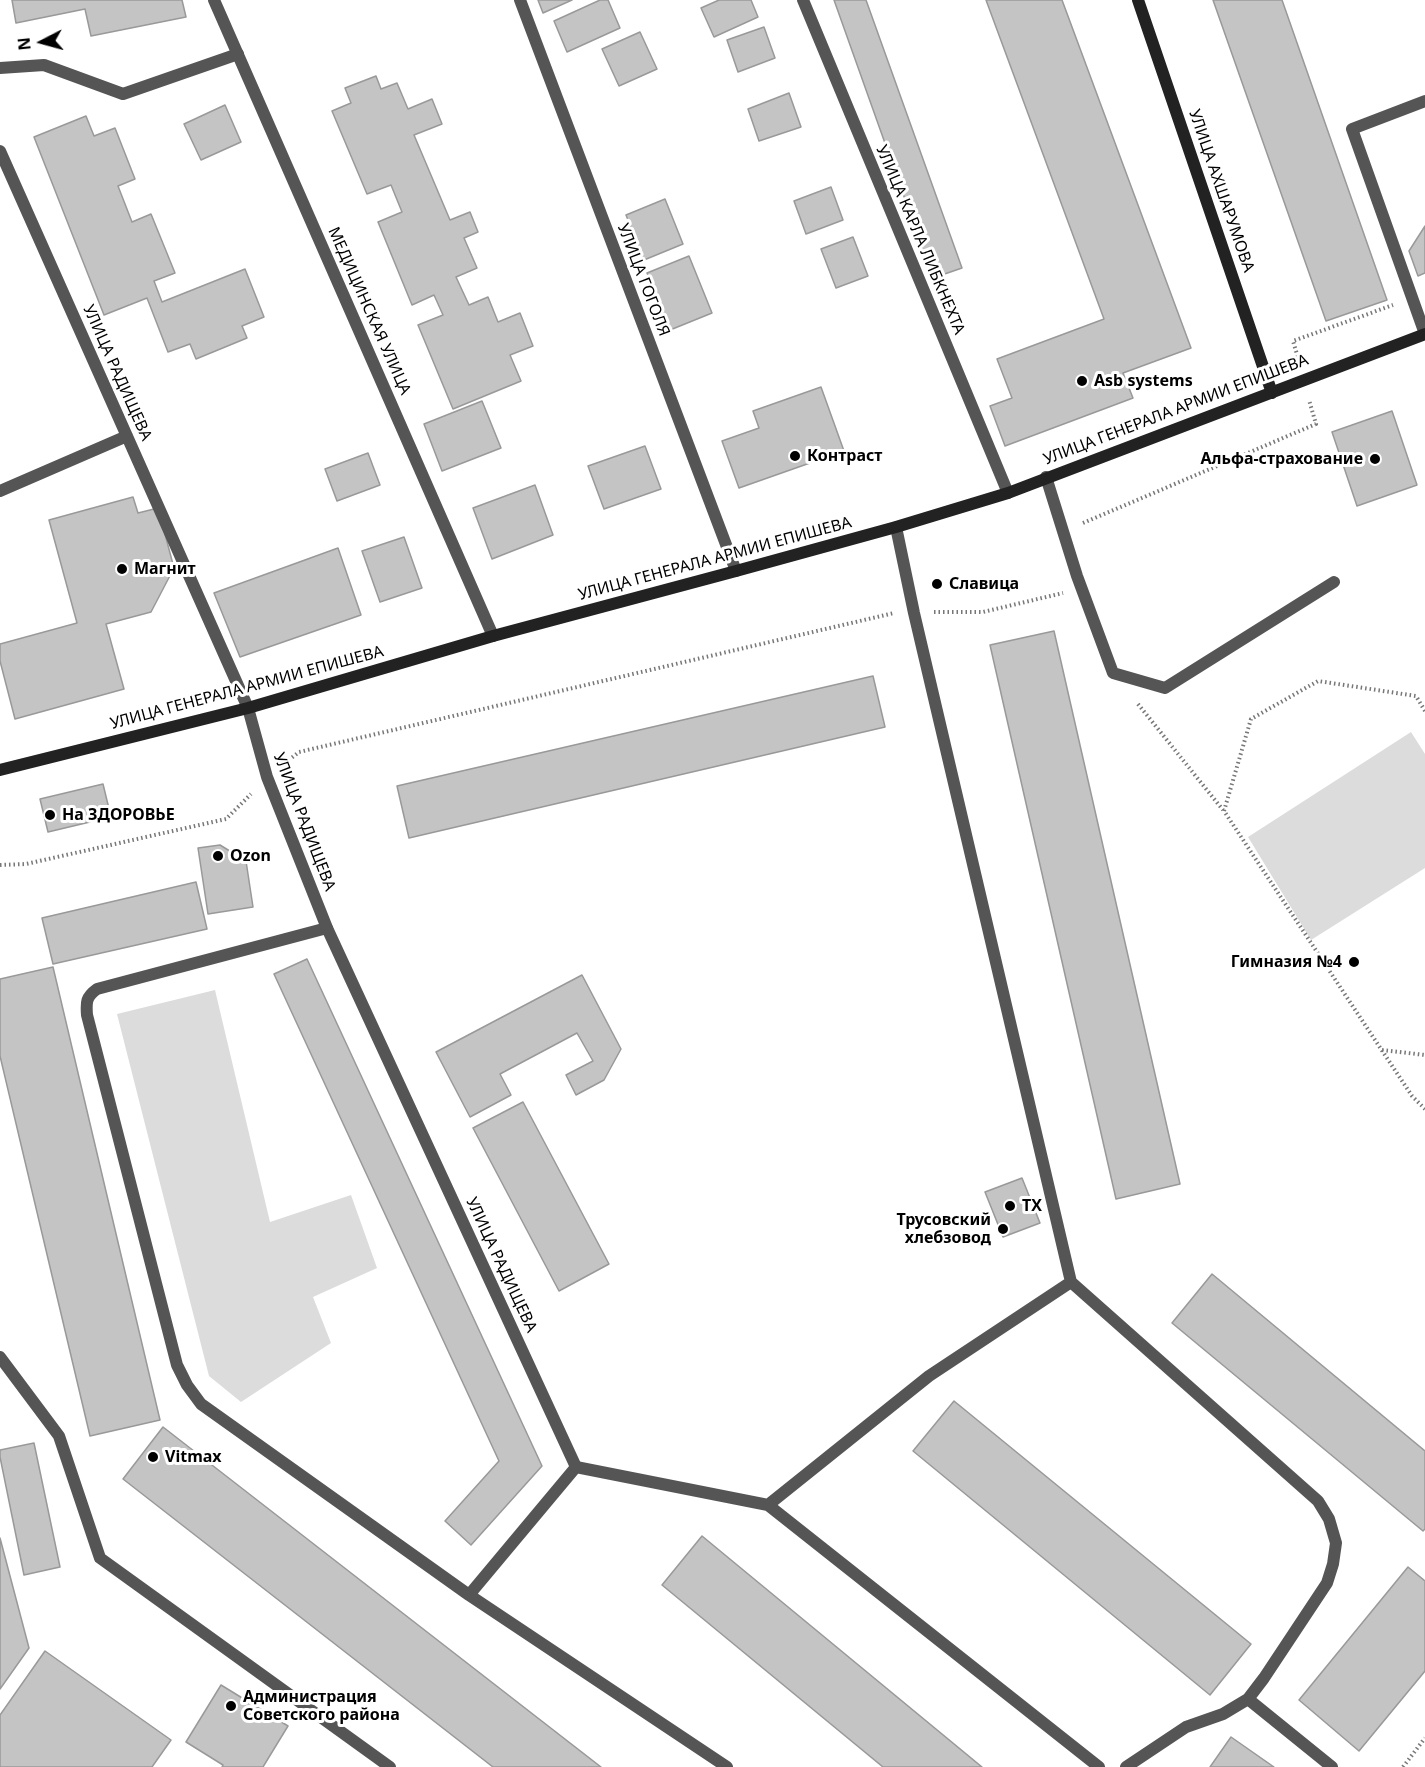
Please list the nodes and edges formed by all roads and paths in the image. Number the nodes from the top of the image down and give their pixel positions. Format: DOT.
graph roads {
  1 [pos="214,0"];
  2 [pos="520,0"];
  3 [pos="803,0"];
  4 [pos="1138,0"];
  5 [pos="238,54"];
  6 [pos="0,68"];
  7 [pos="1425,101"];
  8 [pos="0,151"];
  9 [pos="1412,298"];
  10 [pos="1425,334"];
  11 [pos="1304,379"];
  12 [pos="1272,393"];
  13 [pos="127,436"];
  14 [pos="1046,477"];
  15 [pos="0,491"];
  16 [pos="1008,493"];
  17 [pos="1081,524"];
  18 [pos="896,527"];
  19 [pos="736,571"];
  20 [pos="1077,576"];
  21 [pos="1334,582"];
  22 [pos="914,613"];
  23 [pos="493,636"];
  24 [pos="1113,673"];
  25 [pos="248,708"];
  26 [pos="1425,711"];
  27 [pos="0,770"];
  28 [pos="267,777"];
  29 [pos="1224,811"];
  30 [pos="0,865"];
  31 [pos="327,928"];
  32 [pos="1382,1050"];
  33 [pos="1425,1055"];
  34 [pos="1425,1108"];
  35 [pos="1071,1282"];
  36 [pos="0,1356"];
  37 [pos="576,1467"];
  38 [pos="768,1505"];
  39 [pos="469,1595"];
  40 [pos="1248,1699"];
  41 [pos="1425,1738"];
  42 [pos="390,1767"];
  43 [pos="727,1767"];
  44 [pos="1099,1767"];
  45 [pos="1126,1767"];
  46 [pos="1332,1767"];
  47 [pos="1403,1767"];
  1 -- 5 [label="street, МЕДИЦИНСКАЯ УЛИЦА"];
  2 -- 19 [label="street, УЛИЦА ГОГОЛЯ"];
  3 -- 16 [label="street, УЛИЦА КАРЛА ЛИБКНЕХТА"];
  4 -- 12 [label="main road, УЛИЦА АХШАРУМОВА"];
  5 -- 6 [label="street"];
  5 -- 23 [label="street, МЕДИЦИНСКАЯ УЛИЦА"];
  7 -- 9 [label="street"];
  8 -- 13 [label="street, УЛИЦА РАДИЩЕВА"];
  9 -- 10 [label="street"];
  9 -- 11 [label="path"];
  10 -- 11 [label="main road, УЛИЦА ГЕНЕРАЛА АРМИИ ЕПИШЕВА"];
  11 -- 12 [label="main road, УЛИЦА ГЕНЕРАЛА АРМИИ ЕПИШЕВА"];
  11 -- 17 [label="path"];
  12 -- 14 [label="main road, УЛИЦА ГЕНЕРАЛА АРМИИ ЕПИШЕВА"];
  13 -- 15 [label="street"];
  13 -- 25 [label="street, УЛИЦА РАДИЩЕВА"];
  14 -- 16 [label="main road, УЛИЦА ГЕНЕРАЛА АРМИИ ЕПИШЕВА"];
  14 -- 20 [label="street"];
  16 -- 18 [label="main road, УЛИЦА ГЕНЕРАЛА АРМИИ ЕПИШЕВА"];
  18 -- 19 [label="main road, УЛИЦА ГЕНЕРАЛА АРМИИ ЕПИШЕВА"];
  18 -- 22 [label="street"];
  19 -- 23 [label="main road, УЛИЦА ГЕНЕРАЛА АРМИИ ЕПИШЕВА"];
  20 -- 22 [label="path"];
  20 -- 24 [label="street"];
  21 -- 24 [label="street"];
  22 -- 28 [label="path"];
  22 -- 35 [label="street"];
  23 -- 25 [label="main road, УЛИЦА ГЕНЕРАЛА АРМИИ ЕПИШЕВА"];
  24 -- 29 [label="path"];
  25 -- 27 [label="main road, УЛИЦА ГЕНЕРАЛА АРМИИ ЕПИШЕВА"];
  25 -- 28 [label="street, УЛИЦА РАДИЩЕВА"];
  26 -- 29 [label="path"];
  28 -- 30 [label="path"];
  28 -- 31 [label="street, УЛИЦА РАДИЩЕВА"];
  29 -- 32 [label="path"];
  31 -- 37 [label="street, УЛИЦА РАДИЩЕВА"];
  31 -- 39 [label="street"];
  32 -- 33 [label="path"];
  32 -- 34 [label="path"];
  35 -- 38 [label="street"];
  35 -- 40 [label="street"];
  36 -- 42 [label="street"];
  37 -- 38 [label="street"];
  37 -- 39 [label="street"];
  38 -- 44 [label="street"];
  39 -- 43 [label="street"];
  40 -- 45 [label="street"];
  40 -- 46 [label="street"];
  41 -- 47 [label="path"];
}
